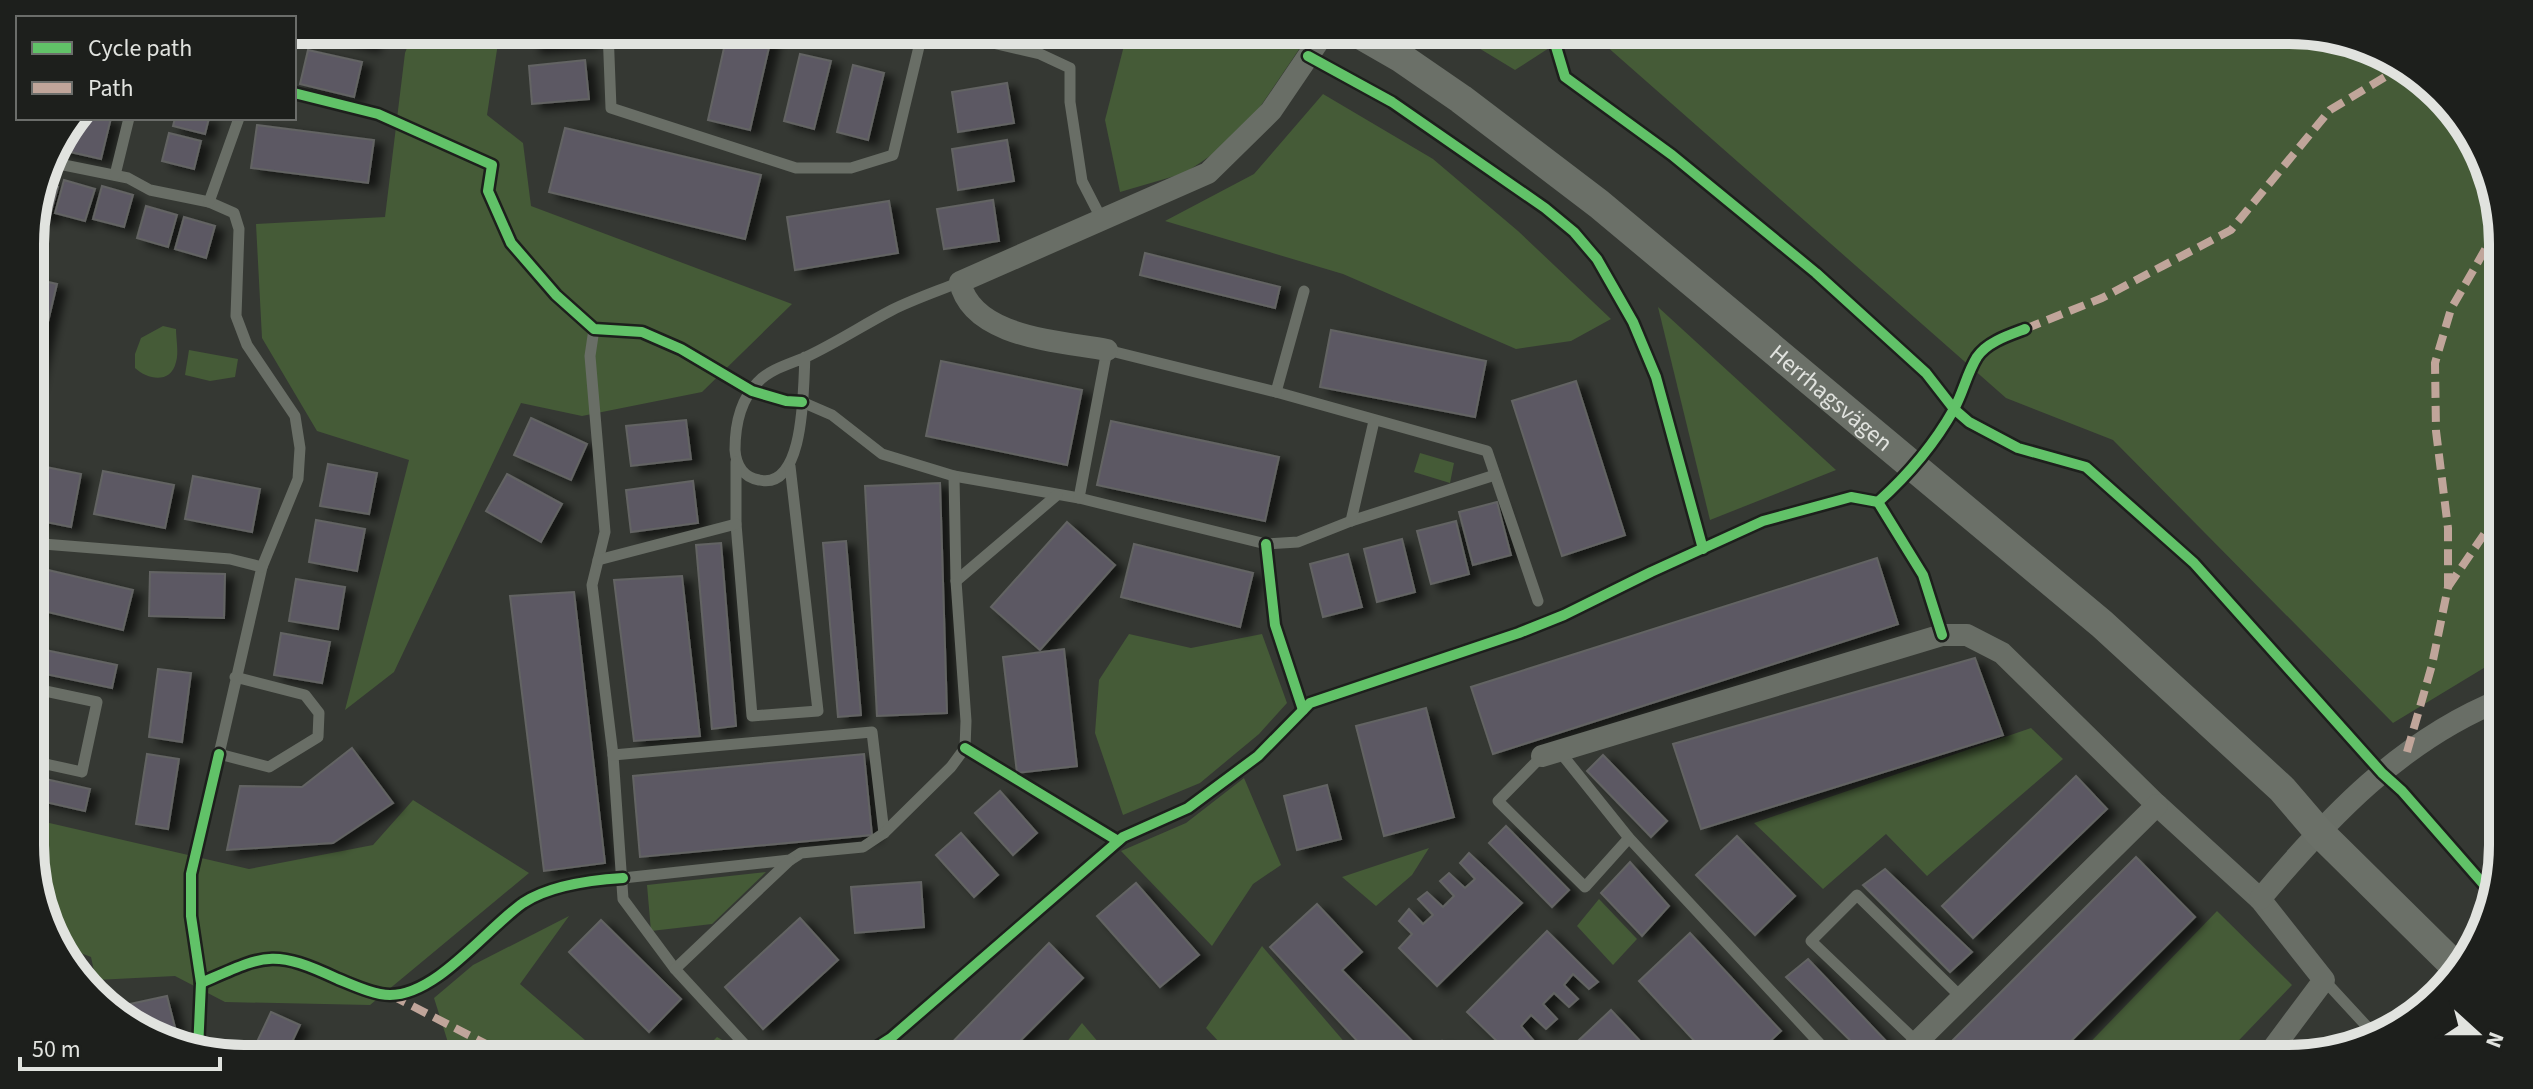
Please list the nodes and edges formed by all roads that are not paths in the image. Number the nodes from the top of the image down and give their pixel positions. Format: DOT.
graph roads {
  1 [pos="609,44"];
  2 [pos="920,44"];
  3 [pos="997,44"];
  4 [pos="1316,44"];
  5 [pos="1375,44"];
  6 [pos="129,120"];
  7 [pos="238,120"];
  8 [pos="61,164"];
  9 [pos="115,175"];
  10 [pos="209,202"];
  11 [pos="1102,220"];
  12 [pos="960,282"];
  13 [pos="1304,291"];
  14 [pos="594,329"];
  15 [pos="1107,350"];
  16 [pos="805,357"];
  17 [pos="1276,392"];
  18 [pos="802,402"];
  19 [pos="1374,421"];
  20 [pos="736,462"];
  21 [pos="790,466"];
  22 [pos="1495,475"];
  23 [pos="954,476"];
  24 [pos="1057,495"];
  25 [pos="1079,498"];
  26 [pos="1351,521"];
  27 [pos="736,524"];
  28 [pos="44,544"];
  29 [pos="598,560"];
  30 [pos="262,567"];
  31 [pos="956,581"];
  32 [pos="1538,601"];
  33 [pos="235,677"];
  34 [pos="44,691"];
  35 [pos="2489,706"];
  36 [pos="1551,754"];
  37 [pos="613,755"];
  38 [pos="44,764"];
  39 [pos="2157,805"];
  40 [pos="2318,831"];
  41 [pos="884,833"];
  42 [pos="1629,838"];
  43 [pos="790,860"];
  44 [pos="623,878"];
  45 [pos="2260,899"];
  46 [pos="2451,962"];
  47 [pos="675,969"];
  48 [pos="2324,980"];
  49 [pos="1962,998"];
  50 [pos="2368,1028"];
  51 [pos="1917,1042"];
  52 [pos="745,1045"];
  53 [pos="1821,1045"];
  54 [pos="1914,1045"];
  55 [pos="2275,1045"];
  1 -- 2 [label="lane"];
  3 -- 11 [label="lane"];
  4 -- 11 [label="street"];
  5 -- 40 [label="street, Herrhagsvägen"];
  6 -- 9 [label="lane"];
  7 -- 10 [label="lane"];
  8 -- 9 [label="lane"];
  9 -- 10 [label="lane"];
  10 -- 30 [label="lane"];
  11 -- 12 [label="street"];
  12 -- 15 [label="street"];
  12 -- 16 [label="lane"];
  13 -- 17 [label="lane"];
  14 -- 29 [label="lane"];
  15 -- 17 [label="lane"];
  15 -- 25 [label="lane"];
  16 -- 18 [label="lane"];
  16 -- 20 [label="lane"];
  17 -- 19 [label="lane"];
  18 -- 21 [label="lane"];
  18 -- 23 [label="lane"];
  19 -- 22 [label="lane"];
  19 -- 26 [label="lane"];
  20 -- 21 [label="lane"];
  20 -- 27 [label="lane"];
  21 -- 27 [label="lane"];
  22 -- 26 [label="lane"];
  22 -- 32 [label="lane"];
  23 -- 24 [label="lane"];
  23 -- 31 [label="lane"];
  24 -- 25 [label="lane"];
  24 -- 31 [label="lane"];
  25 -- 26 [label="lane"];
  27 -- 29 [label="lane"];
  28 -- 30 [label="lane"];
  29 -- 37 [label="lane"];
  30 -- 33 [label="lane"];
  31 -- 41 [label="lane"];
  33 -- 33 [label="lane"];
  34 -- 38 [label="lane"];
  35 -- 40 [label="street"];
  36 -- 39 [label="street"];
  36 -- 42 [label="lane"];
  36 -- 42 [label="lane"];
  37 -- 41 [label="lane"];
  37 -- 44 [label="lane"];
  39 -- 45 [label="street"];
  39 -- 49 [label="street"];
  40 -- 45 [label="street"];
  40 -- 46 [label="street, Herrhagsvägen"];
  41 -- 43 [label="lane"];
  42 -- 53 [label="lane"];
  43 -- 44 [label="lane"];
  43 -- 47 [label="lane"];
  44 -- 47 [label="lane"];
  45 -- 48 [label="street"];
  47 -- 52 [label="lane"];
  48 -- 50 [label="lane"];
  48 -- 55 [label="street"];
  49 -- 51 [label="street"];
  49 -- 51 [label="lane"];
  51 -- 54 [label="lane"];
}
